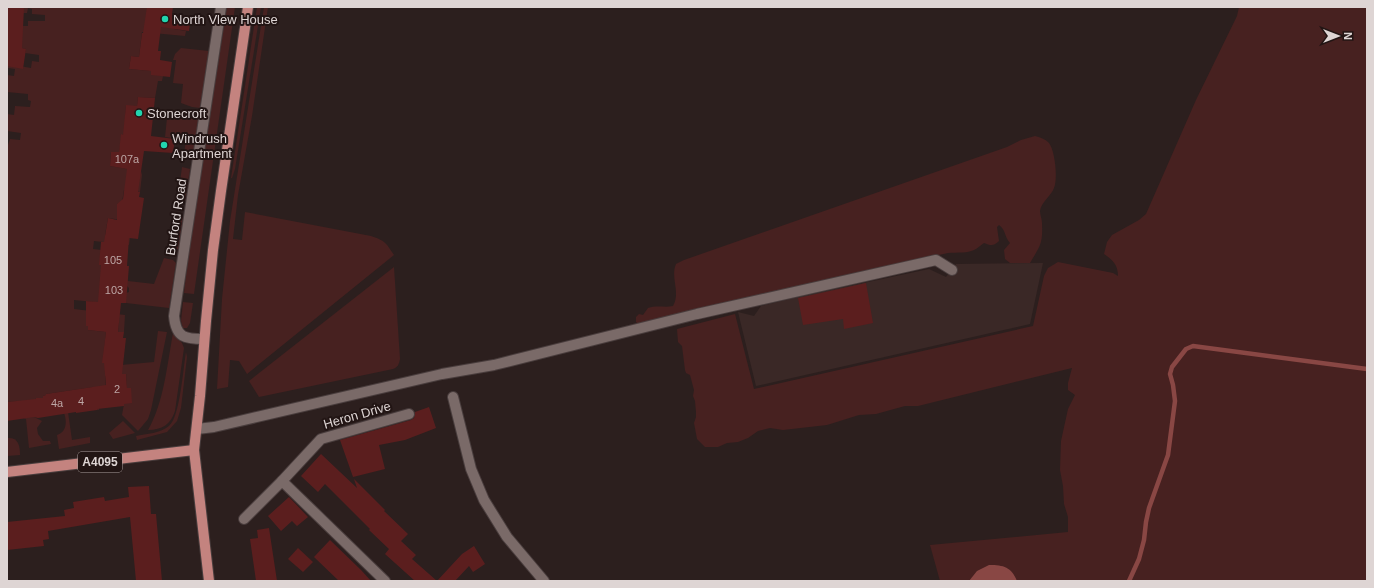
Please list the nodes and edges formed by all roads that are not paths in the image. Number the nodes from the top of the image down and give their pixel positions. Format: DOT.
graph roads {
  1 [pos="221,7"];
  2 [pos="248,7"];
  3 [pos="952,270"];
  4 [pos="204,339"];
  5 [pos="453,397"];
  6 [pos="409,414"];
  7 [pos="197,429"];
  8 [pos="194,450"];
  9 [pos="7,472"];
  10 [pos="282,480"];
  11 [pos="244,519"];
  12 [pos="209,581"];
  13 [pos="385,581"];
  14 [pos="544,581"];
  1 -- 4 [label="street, Burford Road"];
  2 -- 4 [label="main road"];
  3 -- 7 [label="street"];
  4 -- 7 [label="main road"];
  5 -- 14 [label="street"];
  6 -- 10 [label="street, Heron Drive"];
  7 -- 8 [label="main road"];
  8 -- 9 [label="main road, A4095"];
  8 -- 12 [label="main road"];
  10 -- 11 [label="street, Heron Drive"];
  10 -- 13 [label="street"];
}
